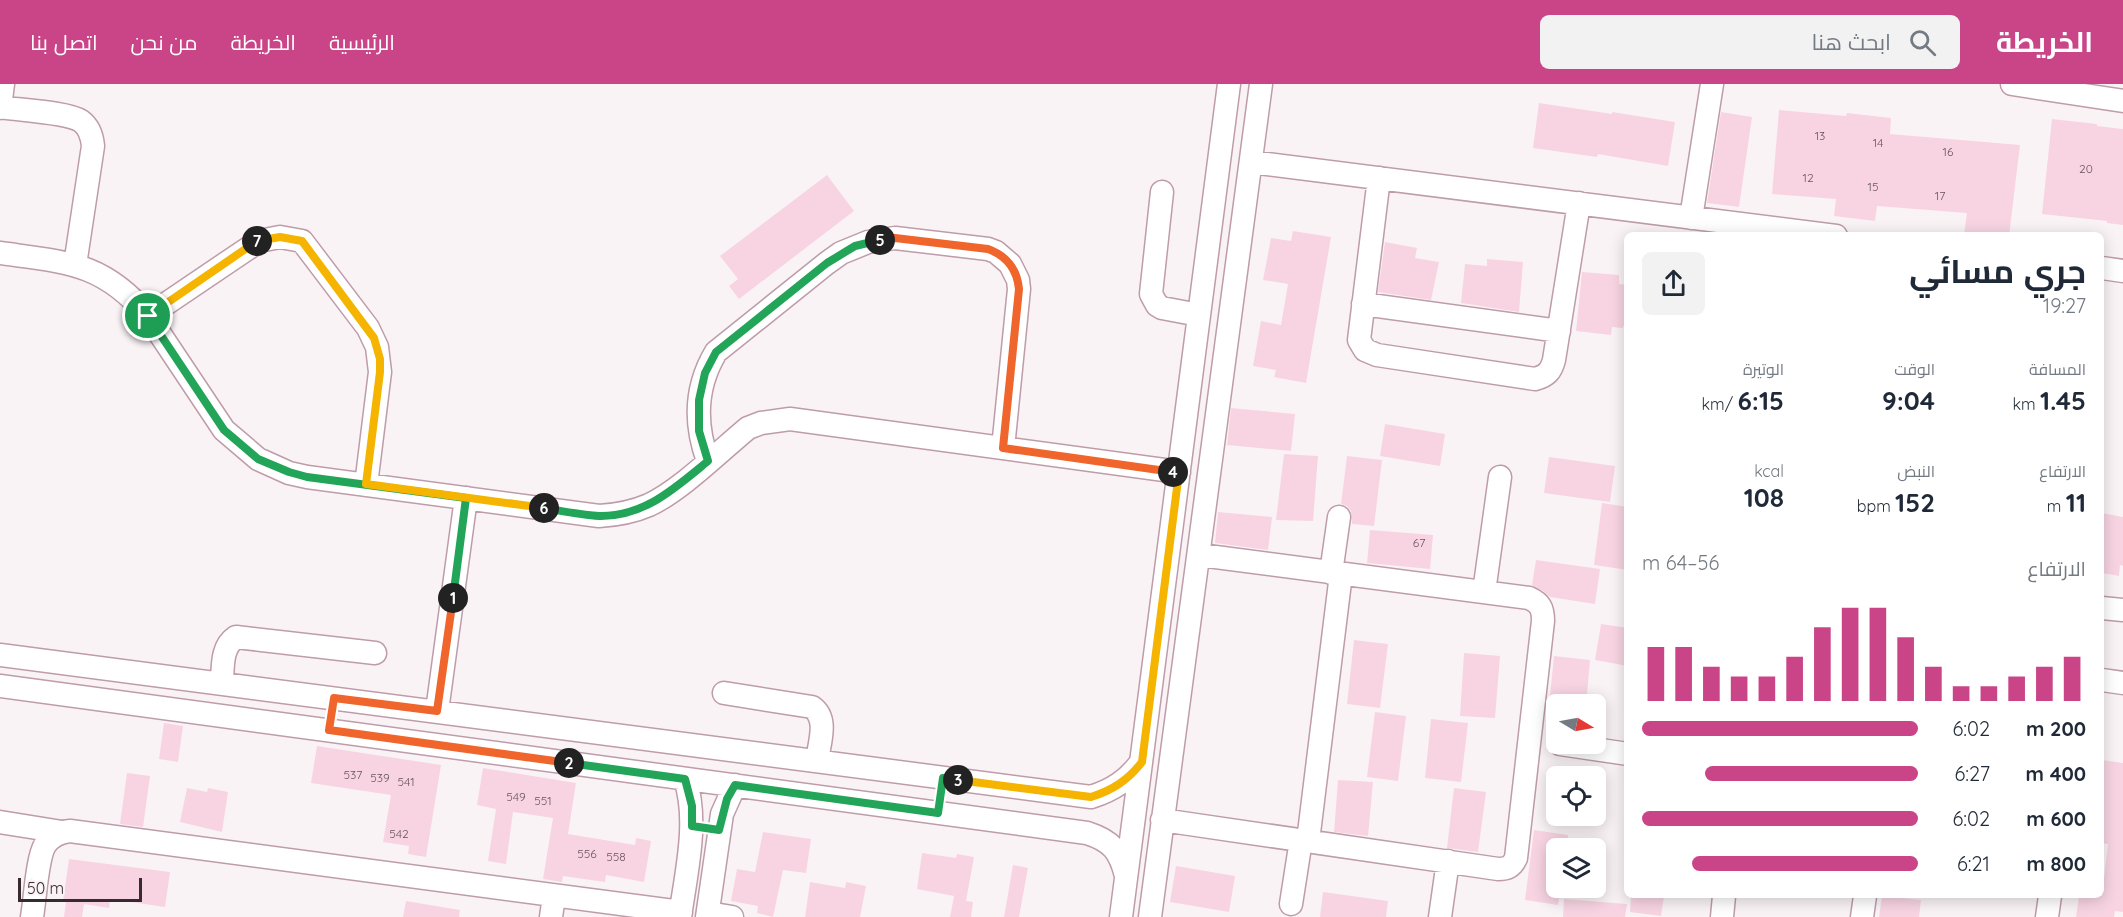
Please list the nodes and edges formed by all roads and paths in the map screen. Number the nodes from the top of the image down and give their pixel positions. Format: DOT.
graph roads {
  1 [pos="3,84"];
  2 [pos="1229,84"];
  3 [pos="1261,84"];
  4 [pos="1712,84"];
  5 [pos="2012,84"];
  6 [pos="2123,100"];
  7 [pos="0,107"];
  8 [pos="1251,162"];
  9 [pos="1379,178"];
  10 [pos="1162,192"];
  11 [pos="1579,204"];
  12 [pos="1704,224"];
  13 [pos="1792,232"];
  14 [pos="0,253"];
  15 [pos="75,265"];
  16 [pos="2104,268"];
  17 [pos="2123,271"];
  18 [pos="1363,304"];
  19 [pos="1199,315"];
  20 [pos="148,316"];
  21 [pos="1559,331"];
  22 [pos="1003,448"];
  23 [pos="708,461"];
  24 [pos="1179,472"];
  25 [pos="1500,477"];
  26 [pos="366,484"];
  27 [pos="466,498"];
  28 [pos="1339,517"];
  29 [pos="1200,555"];
  30 [pos="1336,573"];
  31 [pos="1484,592"];
  32 [pos="2104,608"];
  33 [pos="2123,610"];
  34 [pos="375,652"];
  35 [pos="0,655"];
  36 [pos="2104,680"];
  37 [pos="222,683"];
  38 [pos="2123,683"];
  39 [pos="0,686"];
  40 [pos="724,693"];
  41 [pos="334,698"];
  42 [pos="437,711"];
  43 [pos="329,730"];
  44 [pos="1530,740"];
  45 [pos="1546,742"];
  46 [pos="1606,751"];
  47 [pos="1624,753"];
  48 [pos="817,761"];
  49 [pos="1142,762"];
  50 [pos="943,778"];
  51 [pos="685,779"];
  52 [pos="735,785"];
  53 [pos="938,813"];
  54 [pos="1162,820"];
  55 [pos="0,822"];
  56 [pos="692,826"];
  57 [pos="719,830"];
  58 [pos="62,832"];
  59 [pos="1305,840"];
  60 [pos="1448,861"];
  61 [pos="1126,876"];
  62 [pos="1724,898"];
  63 [pos="1865,898"];
  64 [pos="2050,898"];
  65 [pos="1291,904"];
  66 [pos="553,906"];
  67 [pos="680,915"];
  68 [pos="707,915"];
  69 [pos="32,917"];
  70 [pos="732,917"];
  71 [pos="1121,917"];
  72 [pos="1150,917"];
  73 [pos="1440,917"];
  74 [pos="1722,917"];
  75 [pos="1862,917"];
  76 [pos="2047,917"];
  1 -- 7 [label="street"];
  2 -- 19 [label="street"];
  3 -- 8 [label="street"];
  4 -- 12 [label="street"];
  5 -- 6 [label="street"];
  7 -- 15 [label="street"];
  8 -- 9 [label="street"];
  8 -- 29 [label="street"];
  9 -- 11 [label="street"];
  9 -- 18 [label="street"];
  10 -- 19 [label="street"];
  11 -- 12 [label="street"];
  11 -- 21 [label="street"];
  12 -- 13 [label="street"];
  14 -- 15 [label="street"];
  15 -- 20 [label="street"];
  16 -- 17 [label="street"];
  18 -- 21 [label="street"];
  18 -- 21 [label="street"];
  19 -- 24 [label="street"];
  20 -- 26 [label="street"];
  20 -- 26 [label="street"];
  22 -- 23 [label="street"];
  22 -- 23 [label="street"];
  22 -- 24 [label="street"];
  23 -- 27 [label="street"];
  24 -- 49 [label="street"];
  25 -- 31 [label="street"];
  26 -- 27 [label="street"];
  27 -- 42 [label="street"];
  28 -- 30 [label="street"];
  29 -- 30 [label="street"];
  29 -- 54 [label="street"];
  30 -- 31 [label="street"];
  30 -- 59 [label="street"];
  31 -- 44 [label="street"];
  32 -- 33 [label="street"];
  34 -- 37 [label="street"];
  35 -- 37 [label="street"];
  36 -- 38 [label="street"];
  37 -- 41 [label="street"];
  39 -- 43 [label="street"];
  40 -- 48 [label="street"];
  41 -- 42 [label="street"];
  41 -- 43 [label="street"];
  42 -- 48 [label="street"];
  43 -- 51 [label="street"];
  44 -- 45 [label="street"];
  44 -- 60 [label="street"];
  46 -- 47 [label="street"];
  48 -- 50 [label="street"];
  49 -- 50 [label="street"];
  49 -- 61 [label="street"];
  50 -- 53 [label="street"];
  51 -- 52 [label="street"];
  51 -- 56 [label="street"];
  52 -- 53 [label="street"];
  52 -- 57 [label="street"];
  53 -- 61 [label="street"];
  54 -- 59 [label="street"];
  54 -- 72 [label="street"];
  55 -- 58 [label="street"];
  56 -- 57 [label="street"];
  56 -- 67 [label="street"];
  57 -- 68 [label="street"];
  58 -- 66 [label="street"];
  58 -- 69 [label="street"];
  59 -- 60 [label="street"];
  59 -- 65 [label="street"];
  60 -- 73 [label="street"];
  61 -- 71 [label="street"];
  62 -- 74 [label="street"];
  63 -- 75 [label="street"];
  64 -- 76 [label="street"];
  66 -- 67 [label="street"];
  68 -- 70 [label="street"];
}
